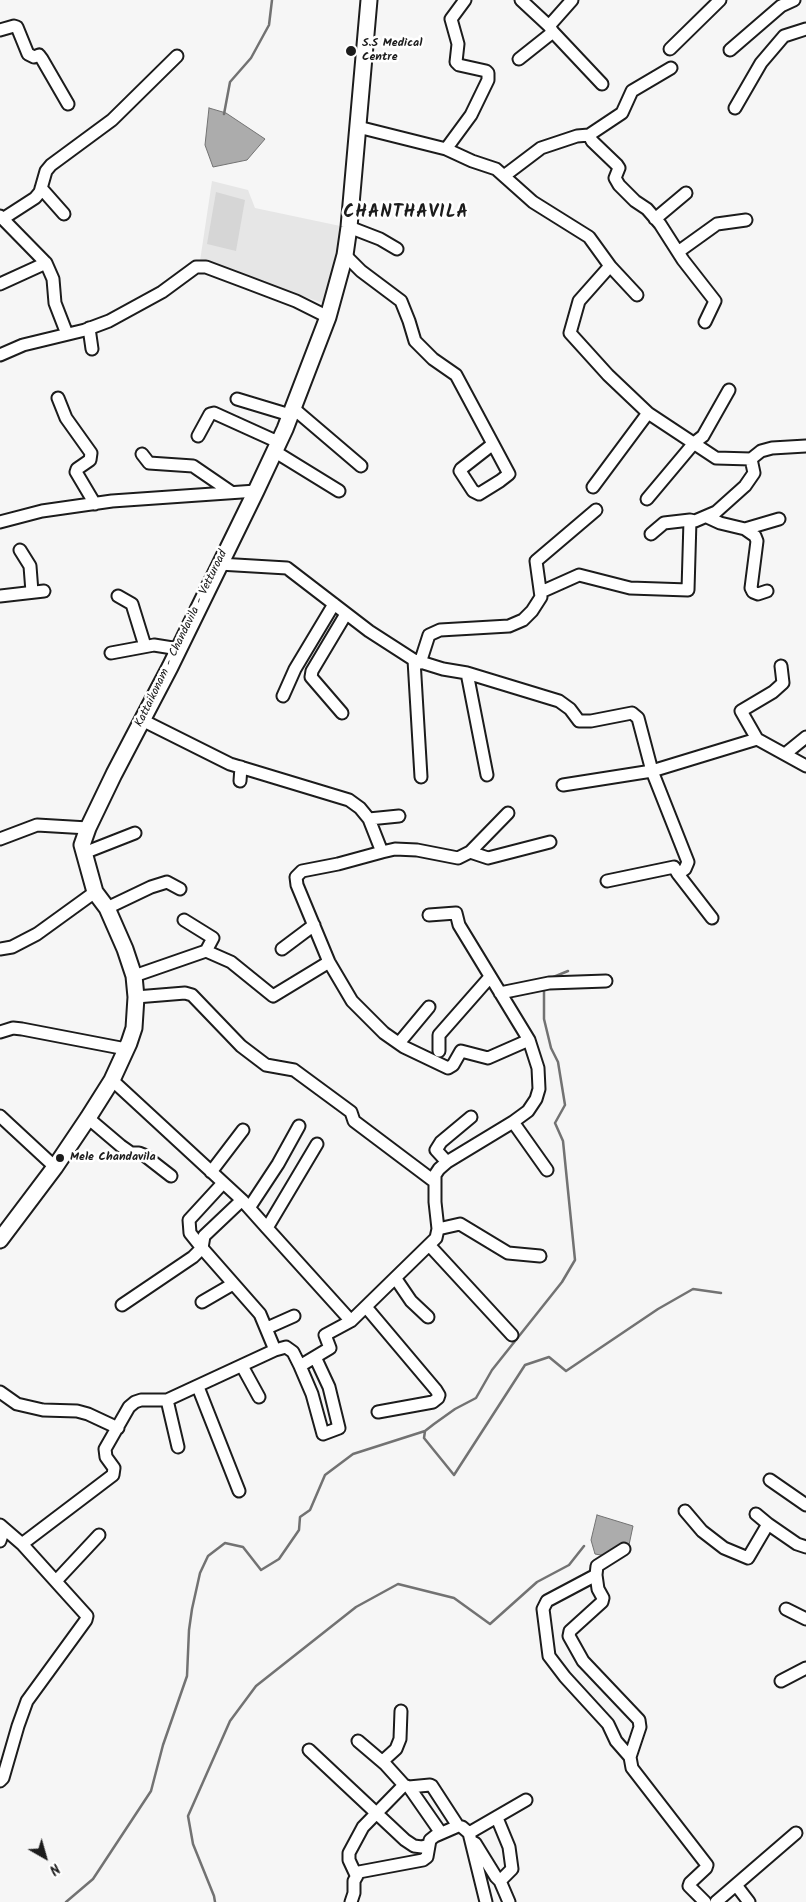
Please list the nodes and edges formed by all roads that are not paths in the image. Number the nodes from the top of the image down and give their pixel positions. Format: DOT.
graph roads {
  1 [pos="368,0"];
  2 [pos="465,0"];
  3 [pos="521,0"];
  4 [pos="572,0"];
  5 [pos="720,0"];
  6 [pos="794,0"];
  7 [pos="551,29"];
  8 [pos="806,29"];
  9 [pos="0,30"];
  10 [pos="670,49"];
  11 [pos="730,50"];
  12 [pos="177,56"];
  13 [pos="519,59"];
  14 [pos="671,68"];
  15 [pos="602,84"];
  16 [pos="68,104"];
  17 [pos="735,108"];
  18 [pos="358,126"];
  19 [pos="589,135"];
  20 [pos="446,149"];
  21 [pos="504,176"];
  22 [pos="41,188"];
  23 [pos="686,194"];
  24 [pos="64,214"];
  25 [pos="2,217"];
  26 [pos="655,218"];
  27 [pos="746,220"];
  28 [pos="349,227"];
  29 [pos="397,250"];
  30 [pos="678,252"];
  31 [pos="345,255"];
  32 [pos="46,263"];
  33 [pos="610,266"];
  34 [pos="0,284"];
  35 [pos="636,295"];
  36 [pos="328,317"];
  37 [pos="705,322"];
  38 [pos="89,328"];
  39 [pos="67,334"];
  40 [pos="92,349"];
  41 [pos="0,355"];
  42 [pos="729,390"];
  43 [pos="58,398"];
  44 [pos="237,399"];
  45 [pos="291,412"];
  46 [pos="648,413"];
  47 [pos="198,436"];
  48 [pos="694,443"];
  49 [pos="493,444"];
  50 [pos="276,446"];
  51 [pos="806,446"];
  52 [pos="142,454"];
  53 [pos="751,460"];
  54 [pos="361,466"];
  55 [pos="593,487"];
  56 [pos="256,491"];
  57 [pos="339,491"];
  58 [pos="231,492"];
  59 [pos="646,499"];
  60 [pos="95,504"];
  61 [pos="596,510"];
  62 [pos="707,517"];
  63 [pos="1,518"];
  64 [pos="779,519"];
  65 [pos="690,520"];
  66 [pos="745,529"];
  67 [pos="651,534"];
  68 [pos="20,550"];
  69 [pos="219,564"];
  70 [pos="44,590"];
  71 [pos="767,591"];
  72 [pos="32,592"];
  73 [pos="541,592"];
  74 [pos="0,596"];
  75 [pos="118,596"];
  76 [pos="334,604"];
  77 [pos="346,614"];
  78 [pos="145,646"];
  79 [pos="179,649"];
  80 [pos="111,653"];
  81 [pos="417,662"];
  82 [pos="781,666"];
  83 [pos="467,672"];
  84 [pos="283,696"];
  85 [pos="342,713"];
  86 [pos="142,720"];
  87 [pos="806,737"];
  88 [pos="757,738"];
  89 [pos="785,754"];
  90 [pos="806,766"];
  91 [pos="241,767"];
  92 [pos="652,771"];
  93 [pos="488,775"];
  94 [pos="421,777"];
  95 [pos="240,782"];
  96 [pos="563,784"];
  97 [pos="508,813"];
  98 [pos="399,816"];
  99 [pos="369,819"];
  100 [pos="88,828"];
  101 [pos="135,833"];
  102 [pos="0,840"];
  103 [pos="550,842"];
  104 [pos="84,852"];
  105 [pos="382,852"];
  106 [pos="470,852"];
  107 [pos="678,874"];
  108 [pos="607,881"];
  109 [pos="180,889"];
  110 [pos="95,892"];
  111 [pos="106,908"];
  112 [pos="429,915"];
  113 [pos="712,918"];
  114 [pos="184,920"];
  115 [pos="314,925"];
  116 [pos="0,949"];
  117 [pos="282,949"];
  118 [pos="206,951"];
  119 [pos="329,962"];
  120 [pos="134,976"];
  121 [pos="490,977"];
  122 [pos="606,981"];
  123 [pos="500,993"];
  124 [pos="136,997"];
  125 [pos="430,1007"];
  126 [pos="0,1032"];
  127 [pos="529,1040"];
  128 [pos="400,1043"];
  129 [pos="126,1049"];
  130 [pos="411,1050"];
  131 [pos="439,1051"];
  132 [pos="461,1052"];
  133 [pos="112,1080"];
  134 [pos="0,1116"];
  135 [pos="471,1117"];
  136 [pos="88,1118"];
  137 [pos="513,1122"];
  138 [pos="298,1126"];
  139 [pos="243,1130"];
  140 [pos="317,1144"];
  141 [pos="447,1162"];
  142 [pos="55,1167"];
  143 [pos="547,1170"];
  144 [pos="211,1172"];
  145 [pos="171,1176"];
  146 [pos="435,1182"];
  147 [pos="223,1183"];
  148 [pos="246,1204"];
  149 [pos="267,1228"];
  150 [pos="438,1229"];
  151 [pos="0,1240"];
  152 [pos="430,1246"];
  153 [pos="202,1248"];
  154 [pos="540,1256"];
  155 [pos="396,1279"];
  156 [pos="234,1284"];
  157 [pos="202,1302"];
  158 [pos="122,1305"];
  159 [pos="366,1307"];
  160 [pos="294,1316"];
  161 [pos="428,1317"];
  162 [pos="351,1321"];
  163 [pos="267,1328"];
  164 [pos="512,1335"];
  165 [pos="275,1350"];
  166 [pos="316,1357"];
  167 [pos="242,1366"];
  168 [pos="300,1366"];
  169 [pos="198,1387"];
  170 [pos="0,1392"];
  171 [pos="259,1397"];
  172 [pos="168,1400"];
  173 [pos="378,1412"];
  174 [pos="118,1428"];
  175 [pos="178,1447"];
  176 [pos="770,1480"];
  177 [pos="239,1491"];
  178 [pos="806,1505"];
  179 [pos="685,1512"];
  180 [pos="756,1514"];
  181 [pos="768,1524"];
  182 [pos="2,1527"];
  183 [pos="99,1536"];
  184 [pos="0,1541"];
  185 [pos="22,1544"];
  186 [pos="806,1547"];
  187 [pos="624,1549"];
  188 [pos="596,1575"];
  189 [pos="56,1581"];
  190 [pos="786,1609"];
  191 [pos="806,1619"];
  192 [pos="806,1668"];
  193 [pos="781,1681"];
  194 [pos="401,1712"];
  195 [pos="358,1741"];
  196 [pos="309,1750"];
  197 [pos="630,1757"];
  198 [pos="385,1764"];
  199 [pos="0,1781"];
  200 [pos="407,1786"];
  201 [pos="526,1800"];
  202 [pos="376,1812"];
  203 [pos="497,1818"];
  204 [pos="458,1826"];
  205 [pos="441,1833"];
  206 [pos="469,1833"];
  207 [pos="796,1833"];
  208 [pos="429,1846"];
  209 [pos="356,1875"];
  210 [pos="500,1881"];
  211 [pos="736,1885"];
  212 [pos="351,1902"];
  213 [pos="486,1902"];
  214 [pos="509,1902"];
  215 [pos="705,1902"];
  216 [pos="716,1902"];
  217 [pos="749,1902"];
  1 -- 18 [label="main road, Kattaikonam - Chandavila - Vetturoad"];
  2 -- 20 [label="street"];
  3 -- 7 [label="street"];
  4 -- 7 [label="street"];
  5 -- 10 [label="street"];
  6 -- 11 [label="street"];
  7 -- 13 [label="street"];
  7 -- 15 [label="street"];
  8 -- 17 [label="street"];
  9 -- 16 [label="street"];
  12 -- 22 [label="street"];
  14 -- 19 [label="street"];
  18 -- 20 [label="street"];
  18 -- 28 [label="main road, Kattaikonam - Chandavila - Vetturoad"];
  19 -- 21 [label="street"];
  19 -- 26 [label="street"];
  20 -- 21 [label="street"];
  21 -- 33 [label="street"];
  22 -- 24 [label="street"];
  22 -- 25 [label="street"];
  23 -- 26 [label="street"];
  25 -- 32 [label="street"];
  26 -- 30 [label="street"];
  27 -- 30 [label="street"];
  28 -- 29 [label="street"];
  28 -- 31 [label="main road, Kattaikonam - Chandavila - Vetturoad"];
  30 -- 37 [label="street"];
  31 -- 36 [label="main road, Kattaikonam - Chandavila - Vetturoad"];
  31 -- 49 [label="street"];
  32 -- 34 [label="street"];
  32 -- 39 [label="street"];
  33 -- 35 [label="street"];
  33 -- 46 [label="street"];
  36 -- 38 [label="street"];
  36 -- 45 [label="main road, Kattaikonam - Chandavila - Vetturoad"];
  38 -- 39 [label="street"];
  38 -- 40 [label="street"];
  39 -- 41 [label="street"];
  42 -- 48 [label="street"];
  43 -- 60 [label="street"];
  44 -- 45 [label="street"];
  45 -- 50 [label="main road, Kattaikonam - Chandavila - Vetturoad"];
  45 -- 54 [label="street"];
  46 -- 48 [label="street"];
  46 -- 55 [label="street"];
  47 -- 50 [label="street"];
  48 -- 53 [label="street"];
  48 -- 59 [label="street"];
  49 -- 49 [label="street"];
  50 -- 56 [label="main road, Kattaikonam - Chandavila - Vetturoad"];
  50 -- 57 [label="street"];
  51 -- 53 [label="street"];
  52 -- 58 [label="street"];
  53 -- 62 [label="street"];
  56 -- 58 [label="street"];
  56 -- 69 [label="main road, Kattaikonam - Chandavila - Vetturoad"];
  58 -- 60 [label="street"];
  60 -- 63 [label="street"];
  61 -- 73 [label="street"];
  62 -- 65 [label="street"];
  62 -- 66 [label="street"];
  64 -- 66 [label="street"];
  65 -- 67 [label="street"];
  65 -- 73 [label="street"];
  66 -- 71 [label="street"];
  68 -- 72 [label="street"];
  69 -- 76 [label="street"];
  69 -- 79 [label="main road, Kattaikonam - Chandavila - Vetturoad"];
  70 -- 72 [label="street"];
  72 -- 74 [label="street"];
  73 -- 81 [label="street"];
  75 -- 78 [label="street"];
  76 -- 77 [label="street"];
  76 -- 84 [label="street"];
  77 -- 81 [label="street"];
  77 -- 85 [label="street"];
  78 -- 79 [label="street"];
  78 -- 80 [label="street"];
  79 -- 86 [label="main road, Kattaikonam - Chandavila - Vetturoad"];
  81 -- 83 [label="street"];
  81 -- 94 [label="street"];
  82 -- 88 [label="street"];
  83 -- 92 [label="street"];
  83 -- 93 [label="street"];
  86 -- 91 [label="street"];
  86 -- 100 [label="main road, Kattaikonam - Chandavila - Vetturoad"];
  87 -- 89 [label="street"];
  88 -- 89 [label="street"];
  88 -- 92 [label="street"];
  89 -- 90 [label="street"];
  91 -- 95 [label="street"];
  91 -- 99 [label="street"];
  92 -- 96 [label="street"];
  92 -- 107 [label="street"];
  97 -- 106 [label="street"];
  98 -- 99 [label="street"];
  99 -- 105 [label="street"];
  100 -- 102 [label="street"];
  100 -- 104 [label="main road, Kattaikonam - Chandavila - Vetturoad"];
  101 -- 104 [label="street"];
  103 -- 106 [label="street"];
  104 -- 110 [label="main road, Kattaikonam - Chandavila - Vetturoad"];
  105 -- 106 [label="street"];
  105 -- 115 [label="street"];
  107 -- 108 [label="street"];
  107 -- 113 [label="street"];
  109 -- 111 [label="street"];
  110 -- 111 [label="main road, Kattaikonam - Chandavila - Vetturoad"];
  110 -- 116 [label="street"];
  111 -- 120 [label="main road, Kattaikonam - Chandavila - Vetturoad"];
  112 -- 121 [label="street"];
  114 -- 118 [label="street"];
  115 -- 117 [label="street"];
  115 -- 119 [label="street"];
  118 -- 119 [label="street"];
  118 -- 120 [label="street"];
  119 -- 128 [label="street"];
  120 -- 124 [label="main road, Kattaikonam - Chandavila - Vetturoad"];
  121 -- 123 [label="street"];
  121 -- 131 [label="street"];
  122 -- 123 [label="street"];
  123 -- 127 [label="street"];
  124 -- 129 [label="main road, Kattaikonam - Chandavila - Vetturoad"];
  124 -- 146 [label="street"];
  125 -- 128 [label="street"];
  126 -- 129 [label="street"];
  127 -- 132 [label="street"];
  127 -- 137 [label="street"];
  128 -- 130 [label="street"];
  129 -- 133 [label="main road, Kattaikonam - Chandavila - Vetturoad"];
  130 -- 131 [label="street"];
  130 -- 132 [label="street"];
  131 -- 132 [label="street"];
  133 -- 136 [label="main road, Kattaikonam - Chandavila - Vetturoad"];
  133 -- 144 [label="street"];
  134 -- 142 [label="street"];
  135 -- 141 [label="street"];
  136 -- 142 [label="main road, Kattaikonam - Chandavila - Vetturoad"];
  136 -- 145 [label="street"];
  137 -- 141 [label="street"];
  137 -- 143 [label="street"];
  138 -- 148 [label="street"];
  139 -- 144 [label="street"];
  140 -- 149 [label="street"];
  141 -- 146 [label="street"];
  142 -- 151 [label="main road, Kattaikonam - Chandavila - Vetturoad"];
  144 -- 147 [label="street"];
  146 -- 150 [label="street"];
  147 -- 148 [label="street"];
  147 -- 153 [label="street"];
  148 -- 149 [label="street"];
  148 -- 153 [label="street"];
  149 -- 162 [label="street"];
  150 -- 152 [label="street"];
  150 -- 154 [label="street"];
  152 -- 155 [label="street"];
  152 -- 164 [label="street"];
  153 -- 156 [label="street"];
  153 -- 158 [label="street"];
  155 -- 159 [label="street"];
  155 -- 161 [label="street"];
  156 -- 157 [label="street"];
  156 -- 163 [label="street"];
  159 -- 162 [label="street"];
  159 -- 173 [label="street"];
  160 -- 163 [label="street"];
  162 -- 166 [label="street"];
  163 -- 165 [label="street"];
  165 -- 167 [label="street"];
  165 -- 168 [label="street"];
  166 -- 168 [label="street"];
  166 -- 168 [label="street"];
  167 -- 169 [label="street"];
  167 -- 171 [label="street"];
  169 -- 172 [label="street"];
  169 -- 177 [label="street"];
  170 -- 174 [label="street"];
  172 -- 174 [label="street"];
  172 -- 175 [label="street"];
  174 -- 185 [label="street"];
  176 -- 178 [label="street"];
  179 -- 181 [label="street"];
  180 -- 181 [label="street"];
  181 -- 186 [label="street"];
  182 -- 184 [label="street"];
  182 -- 185 [label="street"];
  183 -- 189 [label="street"];
  185 -- 189 [label="street"];
  187 -- 188 [label="street"];
  188 -- 197 [label="street"];
  188 -- 197 [label="street"];
  189 -- 199 [label="street"];
  190 -- 191 [label="street"];
  192 -- 193 [label="street"];
  194 -- 198 [label="street"];
  195 -- 198 [label="street"];
  196 -- 202 [label="street"];
  197 -- 215 [label="street"];
  198 -- 200 [label="street"];
  200 -- 202 [label="street"];
  200 -- 204 [label="street"];
  200 -- 205 [label="street"];
  201 -- 203 [label="street"];
  202 -- 208 [label="street"];
  202 -- 209 [label="street"];
  203 -- 206 [label="street"];
  203 -- 210 [label="street"];
  204 -- 205 [label="street"];
  204 -- 206 [label="street"];
  205 -- 208 [label="street"];
  206 -- 210 [label="street"];
  206 -- 213 [label="street"];
  207 -- 211 [label="street"];
  208 -- 209 [label="street"];
  209 -- 212 [label="street"];
  210 -- 214 [label="street"];
  211 -- 216 [label="street"];
  211 -- 217 [label="street"];
}
